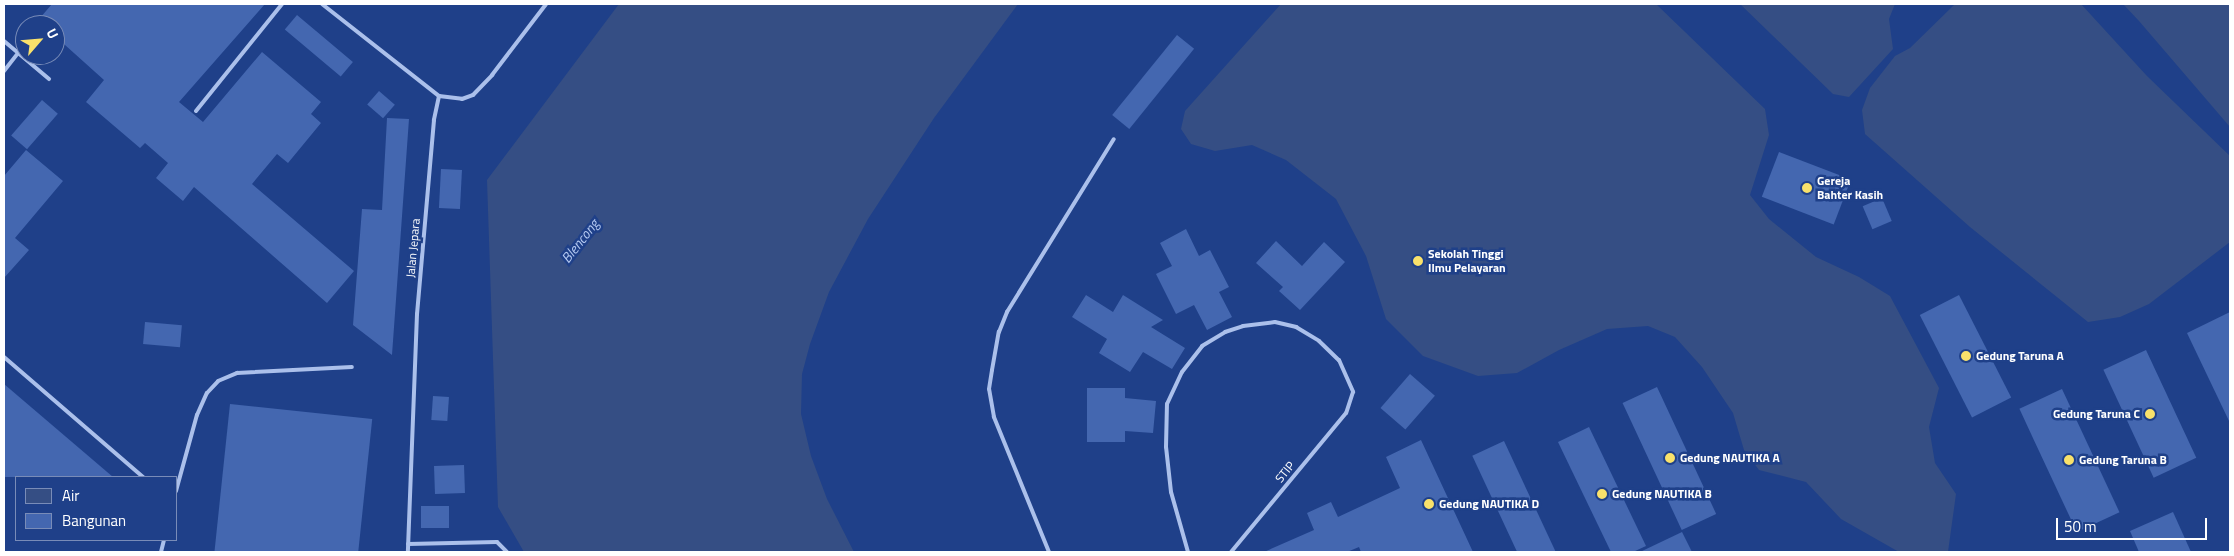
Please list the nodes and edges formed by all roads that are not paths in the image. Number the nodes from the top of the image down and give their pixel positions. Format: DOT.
graph roads {
  1 [pos="282,4"];
  2 [pos="322,4"];
  3 [pos="546,4"];
  4 [pos="4,41"];
  5 [pos="15,51"];
  6 [pos="15,57"];
  7 [pos="32,65"];
  8 [pos="4,70"];
  9 [pos="49,79"];
  10 [pos="439,96"];
  11 [pos="196,111"];
  12 [pos="1114,139"];
  13 [pos="4,357"];
  14 [pos="352,367"];
  15 [pos="142,476"];
  16 [pos="178,484"];
  17 [pos="408,544"];
  18 [pos="408,552"];
  19 [pos="507,552"];
  20 [pos="1048,552"];
  21 [pos="1188,552"];
  22 [pos="1232,552"];
  1 -- 11 [label="lane"];
  2 -- 10 [label="lane"];
  3 -- 10 [label="lane"];
  4 -- 5 [label="lane"];
  6 -- 8 [label="lane"];
  7 -- 9 [label="lane"];
  10 -- 17 [label="lane, Jalan Jepara"];
  12 -- 20 [label="lane"];
  13 -- 15 [label="lane"];
  14 -- 16 [label="lane"];
  17 -- 18 [label="lane, Jalan Jepara"];
  17 -- 19 [label="lane"];
  21 -- 22 [label="lane, STIP"];
}
